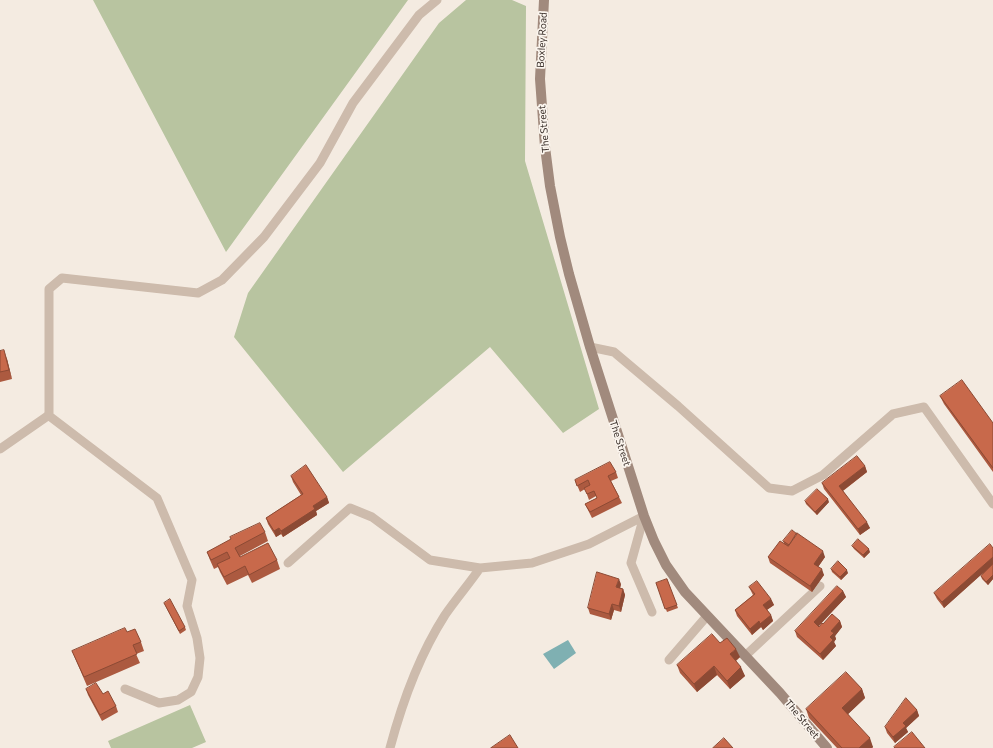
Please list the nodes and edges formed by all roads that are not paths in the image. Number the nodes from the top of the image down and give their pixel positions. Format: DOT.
graph roads {
  1 [pos="437,0"];
  2 [pos="544,0"];
  3 [pos="540,79"];
  4 [pos="590,346"];
  5 [pos="48,415"];
  6 [pos="0,448"];
  7 [pos="993,504"];
  8 [pos="644,516"];
  9 [pos="288,563"];
  10 [pos="480,568"];
  11 [pos="820,586"];
  12 [pos="652,612"];
  13 [pos="707,616"];
  14 [pos="745,656"];
  15 [pos="668,660"];
  16 [pos="125,689"];
  17 [pos="390,748"];
  18 [pos="827,748"];
  1 -- 5 [label="lane"];
  2 -- 3 [label="street, Boxley Road"];
  3 -- 4 [label="street, The Street"];
  4 -- 7 [label="lane"];
  4 -- 8 [label="street, The Street"];
  5 -- 6 [label="lane"];
  5 -- 16 [label="lane"];
  8 -- 10 [label="lane"];
  8 -- 12 [label="lane"];
  8 -- 13 [label="street, The Street"];
  9 -- 10 [label="lane"];
  10 -- 17 [label="lane"];
  11 -- 14 [label="lane"];
  13 -- 14 [label="street, The Street"];
  13 -- 15 [label="lane"];
  14 -- 18 [label="street, The Street"];
}
